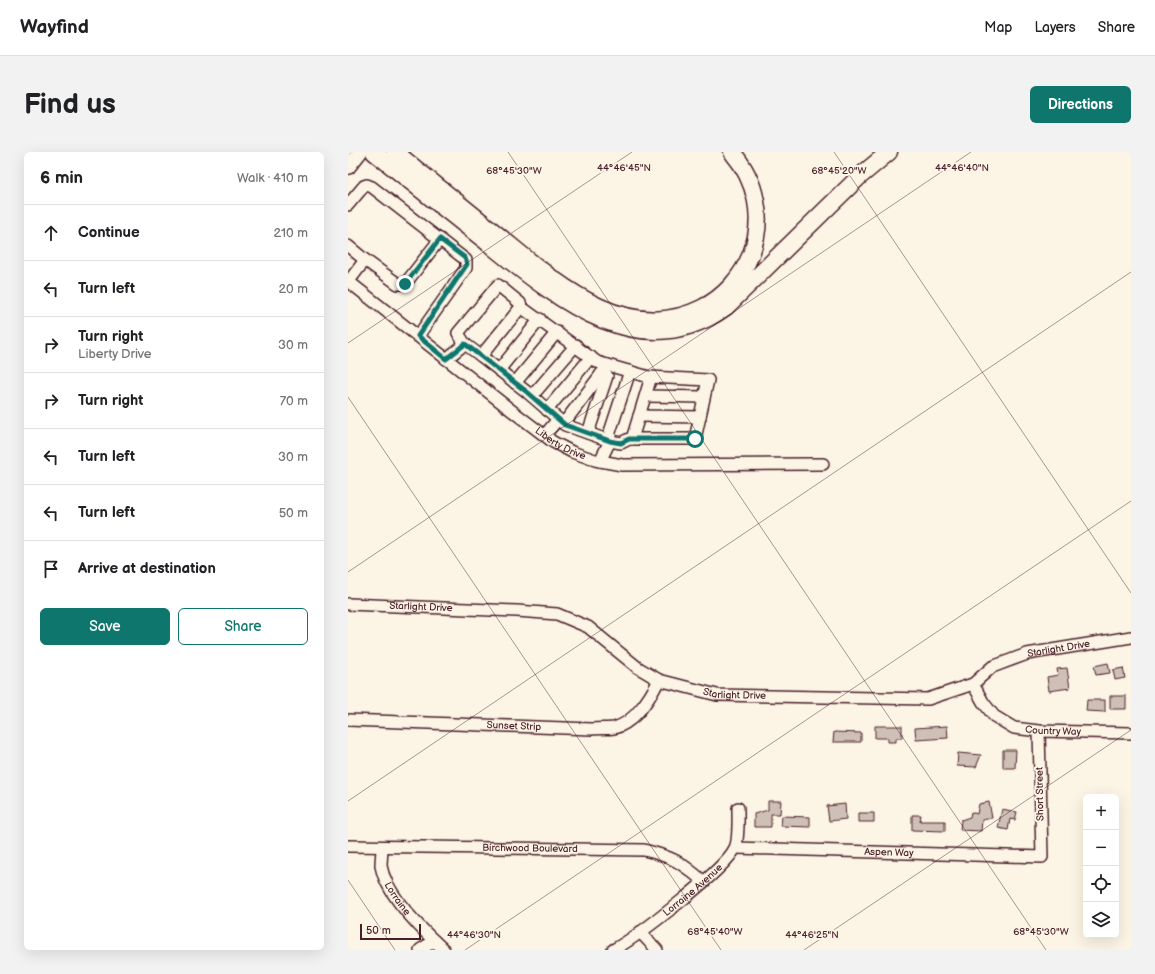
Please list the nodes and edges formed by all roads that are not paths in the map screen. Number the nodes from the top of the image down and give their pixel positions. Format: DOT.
graph roads {
  1 [pos="360,152"];
  2 [pos="374,152"];
  3 [pos="395,152"];
  4 [pos="732,152"];
  5 [pos="889,152"];
  6 [pos="348,167"];
  7 [pos="348,205"];
  8 [pos="440,239"];
  9 [pos="348,246"];
  10 [pos="365,260"];
  11 [pos="348,281"];
  12 [pos="521,307"];
  13 [pos="540,319"];
  14 [pos="557,332"];
  15 [pos="418,336"];
  16 [pos="465,344"];
  17 [pos="576,345"];
  18 [pos="481,356"];
  19 [pos="591,357"];
  20 [pos="446,359"];
  21 [pos="608,365"];
  22 [pos="499,370"];
  23 [pos="630,370"];
  24 [pos="601,374"];
  25 [pos="652,377"];
  26 [pos="515,383"];
  27 [pos="532,396"];
  28 [pos="646,396"];
  29 [pos="704,397"];
  30 [pos="548,410"];
  31 [pos="639,416"];
  32 [pos="700,417"];
  33 [pos="561,421"];
  34 [pos="588,433"];
  35 [pos="544,435"];
  36 [pos="632,439"];
  37 [pos="610,441"];
  38 [pos="600,461"];
  39 [pos="823,464"];
  40 [pos="348,604"];
  41 [pos="1131,637"];
  42 [pos="658,680"];
  43 [pos="973,684"];
  44 [pos="348,720"];
  45 [pos="1039,731"];
  46 [pos="1131,733"];
  47 [pos="738,808"];
  48 [pos="348,846"];
  49 [pos="382,847"];
  50 [pos="736,848"];
  51 [pos="1042,857"];
  52 [pos="704,882"];
  53 [pos="640,932"];
  54 [pos="434,941"];
  55 [pos="420,950"];
  56 [pos="444,950"];
  57 [pos="613,950"];
  58 [pos="656,950"];
  1 -- 6 [label="main road"];
  2 -- 5 [label="highway"];
  3 -- 4 [label="highway"];
  7 -- 8 [label="street"];
  8 -- 10 [label="street"];
  8 -- 15 [label="street"];
  9 -- 10 [label="street"];
  10 -- 11 [label="street"];
  11 -- 15 [label="street, Liberty Drive"];
  12 -- 13 [label="street"];
  12 -- 16 [label="street"];
  12 -- 18 [label="street"];
  13 -- 14 [label="street"];
  13 -- 22 [label="street"];
  14 -- 17 [label="street"];
  14 -- 26 [label="street"];
  15 -- 20 [label="street, Liberty Drive"];
  16 -- 18 [label="street"];
  16 -- 20 [label="street"];
  17 -- 19 [label="street"];
  17 -- 27 [label="street"];
  18 -- 22 [label="street"];
  19 -- 21 [label="street"];
  19 -- 30 [label="street"];
  20 -- 35 [label="street, Liberty Drive"];
  21 -- 23 [label="street"];
  21 -- 24 [label="street"];
  22 -- 26 [label="street"];
  23 -- 25 [label="street"];
  23 -- 37 [label="street"];
  24 -- 33 [label="street"];
  24 -- 34 [label="street"];
  25 -- 28 [label="street"];
  25 -- 29 [label="street"];
  26 -- 27 [label="street"];
  27 -- 30 [label="street"];
  28 -- 29 [label="street"];
  28 -- 31 [label="street"];
  29 -- 32 [label="street"];
  30 -- 33 [label="street"];
  31 -- 32 [label="street"];
  31 -- 36 [label="street"];
  32 -- 36 [label="street"];
  33 -- 34 [label="street"];
  33 -- 35 [label="street"];
  34 -- 37 [label="street"];
  35 -- 38 [label="street, Liberty Drive"];
  36 -- 37 [label="street"];
  37 -- 38 [label="street"];
  38 -- 39 [label="street, Liberty Drive"];
  40 -- 42 [label="street, Starlight Drive"];
  41 -- 43 [label="street, Starlight Drive"];
  42 -- 43 [label="street, Starlight Drive"];
  42 -- 44 [label="street, Sunset Strip"];
  43 -- 45 [label="street, Country Way"];
  45 -- 46 [label="street, Country Way"];
  45 -- 51 [label="street, Short Street"];
  47 -- 50 [label="street"];
  48 -- 49 [label="street, Birchwood Boulevard"];
  49 -- 52 [label="street, Birchwood Boulevard"];
  49 -- 54 [label="street, Lorraine"];
  50 -- 51 [label="street, Aspen Way"];
  50 -- 52 [label="street, Lorraine Avenue"];
  52 -- 53 [label="street, Lorraine Avenue"];
  53 -- 57 [label="street, Lorraine Avenue"];
  53 -- 58 [label="street"];
  54 -- 55 [label="street"];
  54 -- 56 [label="street"];
}
